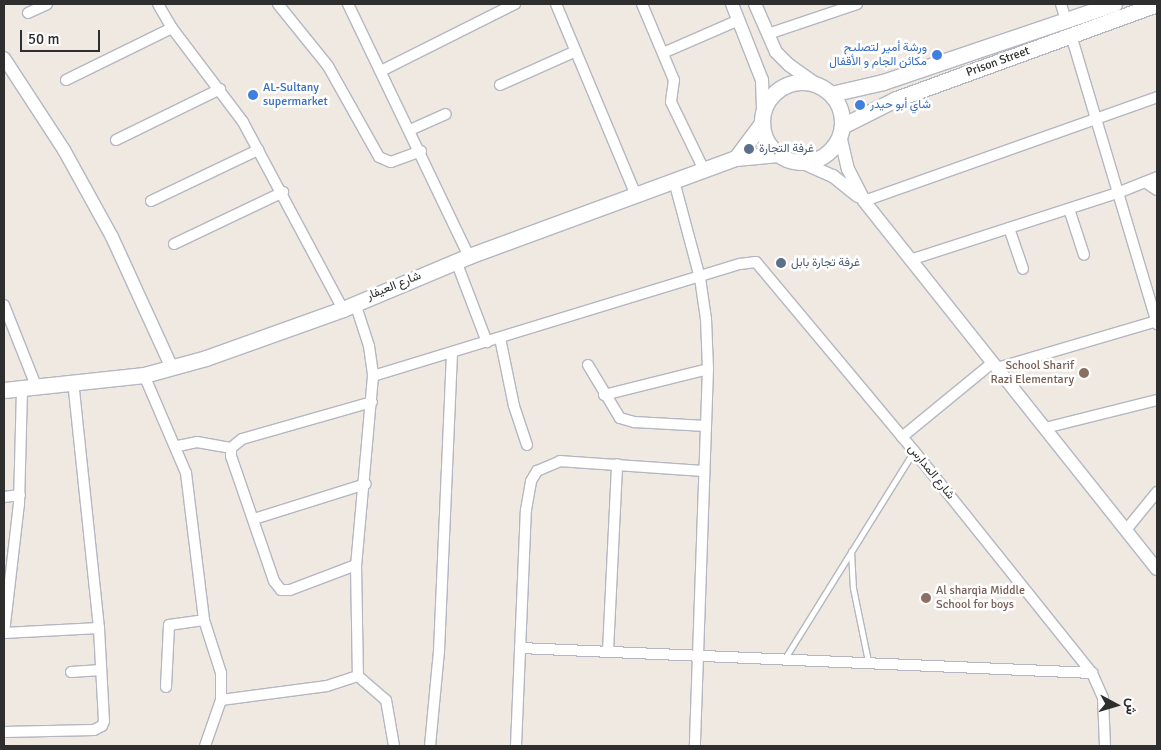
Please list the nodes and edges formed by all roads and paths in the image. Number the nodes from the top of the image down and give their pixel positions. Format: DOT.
graph roads {
  1 [pos="47,4"];
  2 [pos="158,4"];
  3 [pos="278,4"];
  4 [pos="515,4"];
  5 [pos="556,4"];
  6 [pos="642,4"];
  7 [pos="732,4"];
  8 [pos="755,4"];
  9 [pos="858,4"];
  10 [pos="1061,4"];
  11 [pos="1114,4"];
  12 [pos="1157,4"];
  13 [pos="353,5"];
  14 [pos="28,13"];
  15 [pos="739,20"];
  16 [pos="1066,20"];
  17 [pos="172,28"];
  18 [pos="768,34"];
  19 [pos="1071,35"];
  20 [pos="1004,41"];
  21 [pos="988,47"];
  22 [pos="576,51"];
  23 [pos="663,53"];
  24 [pos="1010,57"];
  25 [pos="4,58"];
  26 [pos="994,63"];
  27 [pos="381,71"];
  28 [pos="66,80"];
  29 [pos="500,85"];
  30 [pos="818,85"];
  31 [pos="220,89"];
  32 [pos="831,94"];
  33 [pos="1157,97"];
  34 [pos="446,114"];
  35 [pos="762,117"];
  36 [pos="1099,119"];
  37 [pos="410,130"];
  38 [pos="841,130"];
  39 [pos="116,140"];
  40 [pos="258,150"];
  41 [pos="421,151"];
  42 [pos="778,154"];
  43 [pos="736,158"];
  44 [pos="800,162"];
  45 [pos="704,170"];
  46 [pos="1157,177"];
  47 [pos="674,181"];
  48 [pos="1145,182"];
  49 [pos="1157,190"];
  50 [pos="283,192"];
  51 [pos="1120,192"];
  52 [pos="636,195"];
  53 [pos="151,201"];
  54 [pos="864,201"];
  55 [pos="1069,209"];
  56 [pos="1009,228"];
  57 [pos="174,244"];
  58 [pos="1084,255"];
  59 [pos="462,258"];
  60 [pos="910,260"];
  61 [pos="1023,269"];
  62 [pos="700,278"];
  63 [pos="4,304"];
  64 [pos="349,306"];
  65 [pos="1157,322"];
  66 [pos="500,338"];
  67 [pos="487,342"];
  68 [pos="452,352"];
  69 [pos="588,365"];
  70 [pos="995,365"];
  71 [pos="172,368"];
  72 [pos="708,369"];
  73 [pos="144,374"];
  74 [pos="373,376"];
  75 [pos="73,382"];
  76 [pos="29,386"];
  77 [pos="4,390"];
  78 [pos="604,396"];
  79 [pos="1157,400"];
  80 [pos="372,402"];
  81 [pos="706,426"];
  82 [pos="1045,428"];
  83 [pos="902,437"];
  84 [pos="527,445"];
  85 [pos="178,446"];
  86 [pos="232,448"];
  87 [pos="914,451"];
  88 [pos="618,464"];
  89 [pos="702,471"];
  90 [pos="366,484"];
  91 [pos="1157,492"];
  92 [pos="20,495"];
  93 [pos="4,497"];
  94 [pos="254,519"];
  95 [pos="1126,530"];
  96 [pos="851,550"];
  97 [pos="356,565"];
  98 [pos="1157,569"];
  99 [pos="7,574"];
  100 [pos="204,620"];
  101 [pos="99,628"];
  102 [pos="4,633"];
  103 [pos="520,648"];
  104 [pos="608,651"];
  105 [pos="699,654"];
  106 [pos="785,658"];
  107 [pos="868,661"];
  108 [pos="101,670"];
  109 [pos="71,672"];
  110 [pos="1092,673"];
  111 [pos="358,676"];
  112 [pos="166,687"];
  113 [pos="221,700"];
  114 [pos="4,732"];
  115 [pos="205,746"];
  116 [pos="394,746"];
  117 [pos="430,746"];
  118 [pos="516,746"];
  119 [pos="695,746"];
  120 [pos="1104,746"];
  1 -- 14 [label="street"];
  2 -- 17 [label="street"];
  3 -- 41 [label="street"];
  4 -- 27 [label="street"];
  5 -- 22 [label="street"];
  6 -- 23 [label="street"];
  7 -- 15 [label="street"];
  8 -- 18 [label="street"];
  9 -- 18 [label="street"];
  10 -- 16 [label="street"];
  11 -- 16 [label="main road, Prison Street"];
  12 -- 19 [label="main road, Prison Street"];
  13 -- 27 [label="street"];
  15 -- 23 [label="street"];
  15 -- 35 [label="street"];
  16 -- 20 [label="main road, Prison Street"];
  17 -- 28 [label="street"];
  17 -- 31 [label="street"];
  18 -- 30 [label="street"];
  19 -- 24 [label="main road, Prison Street"];
  19 -- 36 [label="street"];
  20 -- 21 [label="main road, Prison Street"];
  20 -- 24 [label="main road"];
  21 -- 26 [label="main road"];
  21 -- 32 [label="main road, Prison Street"];
  22 -- 29 [label="street"];
  22 -- 52 [label="street"];
  23 -- 45 [label="street"];
  24 -- 26 [label="main road, Prison Street"];
  25 -- 71 [label="street"];
  26 -- 38 [label="main road, Prison Street"];
  27 -- 37 [label="street"];
  30 -- 32 [label="main road"];
  30 -- 35 [label="main road"];
  31 -- 39 [label="street"];
  31 -- 40 [label="street"];
  32 -- 38 [label="main road"];
  33 -- 36 [label="street"];
  34 -- 37 [label="street"];
  35 -- 42 [label="main road"];
  35 -- 43 [label="main road"];
  36 -- 51 [label="street"];
  36 -- 54 [label="street"];
  37 -- 41 [label="street"];
  38 -- 44 [label="main road"];
  38 -- 54 [label="street"];
  40 -- 50 [label="street"];
  40 -- 53 [label="street"];
  41 -- 59 [label="street"];
  42 -- 43 [label="main road, شارع العيفار"];
  42 -- 44 [label="main road"];
  43 -- 45 [label="main road, شارع العيفار"];
  44 -- 54 [label="street"];
  45 -- 47 [label="main road, شارع العيفار"];
  46 -- 48 [label="street"];
  47 -- 52 [label="main road, شارع العيفار"];
  47 -- 62 [label="street"];
  48 -- 49 [label="street"];
  48 -- 51 [label="street"];
  50 -- 57 [label="street"];
  50 -- 64 [label="street"];
  51 -- 55 [label="street"];
  51 -- 65 [label="street"];
  52 -- 59 [label="main road, شارع العيفار"];
  54 -- 60 [label="street"];
  55 -- 56 [label="street"];
  55 -- 58 [label="street"];
  56 -- 60 [label="street"];
  56 -- 61 [label="street"];
  59 -- 64 [label="main road, شارع العيفار"];
  59 -- 67 [label="street"];
  60 -- 70 [label="street"];
  62 -- 66 [label="street"];
  62 -- 72 [label="street"];
  62 -- 83 [label="street, شارع المدارس"];
  63 -- 76 [label="street"];
  64 -- 71 [label="main road, شارع العيفار"];
  64 -- 74 [label="street"];
  65 -- 70 [label="street"];
  66 -- 67 [label="street"];
  66 -- 84 [label="street"];
  67 -- 68 [label="street"];
  68 -- 74 [label="street"];
  68 -- 117 [label="street"];
  69 -- 78 [label="street"];
  70 -- 82 [label="street"];
  70 -- 83 [label="street"];
  71 -- 73 [label="main road, شارع العيفار"];
  72 -- 78 [label="street"];
  72 -- 81 [label="street"];
  73 -- 75 [label="main road, شارع العيفار"];
  73 -- 85 [label="street"];
  74 -- 80 [label="street"];
  75 -- 76 [label="main road, شارع العيفار"];
  75 -- 101 [label="street"];
  76 -- 77 [label="main road, شارع العيفار"];
  76 -- 92 [label="street"];
  78 -- 81 [label="street"];
  79 -- 82 [label="street"];
  80 -- 86 [label="street"];
  80 -- 90 [label="street"];
  81 -- 89 [label="street"];
  82 -- 95 [label="street"];
  83 -- 87 [label="street, شارع المدارس"];
  85 -- 86 [label="street"];
  85 -- 100 [label="street"];
  86 -- 94 [label="street"];
  87 -- 96 [label="lane"];
  87 -- 110 [label="street, شارع المدارس"];
  88 -- 89 [label="street"];
  88 -- 103 [label="street"];
  88 -- 104 [label="street"];
  89 -- 105 [label="street"];
  90 -- 94 [label="street"];
  90 -- 97 [label="street"];
  91 -- 95 [label="street"];
  92 -- 93 [label="street"];
  92 -- 99 [label="street"];
  94 -- 97 [label="street"];
  95 -- 98 [label="street"];
  96 -- 106 [label="lane"];
  96 -- 107 [label="lane"];
  97 -- 111 [label="street"];
  99 -- 102 [label="street"];
  100 -- 112 [label="street"];
  100 -- 113 [label="street"];
  101 -- 102 [label="street"];
  101 -- 108 [label="street"];
  103 -- 104 [label="street"];
  103 -- 118 [label="street"];
  104 -- 105 [label="street"];
  105 -- 106 [label="street"];
  105 -- 119 [label="street"];
  106 -- 107 [label="street"];
  107 -- 110 [label="street"];
  108 -- 109 [label="street"];
  108 -- 114 [label="street"];
  110 -- 120 [label="street, شارع المدارس"];
  111 -- 113 [label="street"];
  111 -- 116 [label="street"];
  113 -- 115 [label="street"];
}
